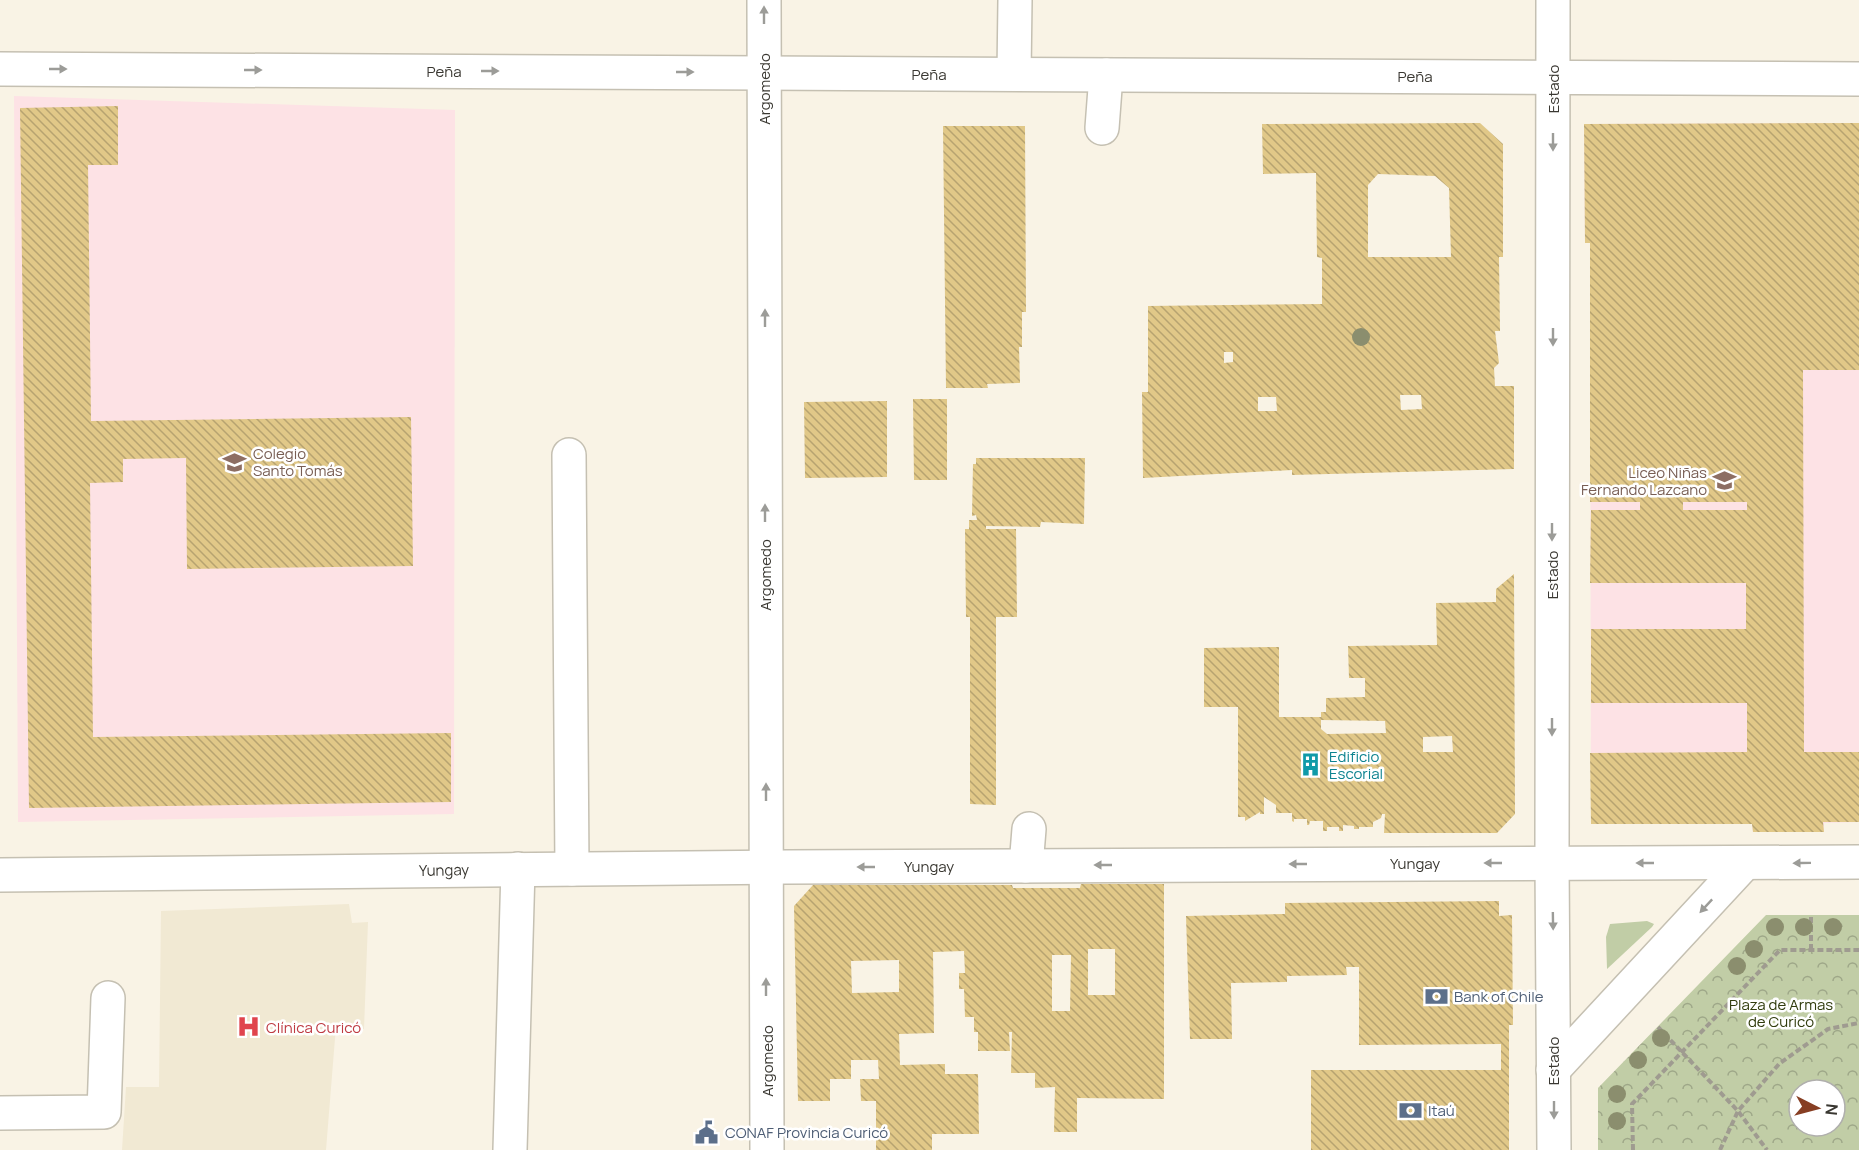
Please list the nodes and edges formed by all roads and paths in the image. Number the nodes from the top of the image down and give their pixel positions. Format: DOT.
graph roads {
  1 [pos="764,0"];
  2 [pos="1015,0"];
  3 [pos="1553,0"];
  4 [pos="0,69"];
  5 [pos="764,73"];
  6 [pos="1014,74"];
  7 [pos="1106,75"];
  8 [pos="1554,77"];
  9 [pos="1859,79"];
  10 [pos="1102,128"];
  11 [pos="569,455"];
  12 [pos="1029,829"];
  13 [pos="1552,862"];
  14 [pos="1859,862"];
  15 [pos="1745,863"];
  16 [pos="1026,866"];
  17 [pos="766,868"];
  18 [pos="518,869"];
  19 [pos="572,869"];
  20 [pos="0,875"];
  21 [pos="1811,915"];
  22 [pos="1811,950"];
  23 [pos="1859,950"];
  24 [pos="108,998"];
  25 [pos="1859,1023"];
  26 [pos="1658,1027"];
  27 [pos="1683,1052"];
  28 [pos="1553,1070"];
  29 [pos="1738,1111"];
  30 [pos="0,1113"];
  31 [pos="510,1150"];
  32 [pos="767,1150"];
  33 [pos="1554,1150"];
  34 [pos="1633,1150"];
  35 [pos="1720,1150"];
  36 [pos="1767,1150"];
  5 -- 1 [label="street, Argomedo, one-way"];
  2 -- 6 [label="street"];
  3 -- 8 [label="street, Estado"];
  4 -- 5 [label="street, Peña, one-way"];
  5 -- 6 [label="street, Peña"];
  17 -- 5 [label="street, Argomedo, one-way"];
  6 -- 7 [label="street, Peña"];
  7 -- 8 [label="street, Peña"];
  7 -- 10 [label="street"];
  8 -- 9 [label="street, Peña"];
  8 -- 13 [label="street, Estado, one-way"];
  11 -- 19 [label="street"];
  12 -- 16 [label="street"];
  15 -- 13 [label="street, Yungay, one-way"];
  13 -- 16 [label="street, Yungay, one-way"];
  13 -- 28 [label="street, Estado, one-way"];
  14 -- 15 [label="street, Yungay, one-way"];
  15 -- 28 [label="street, one-way"];
  16 -- 17 [label="street, Yungay, one-way"];
  17 -- 19 [label="street, Yungay"];
  32 -- 17 [label="street, Argomedo, one-way"];
  18 -- 19 [label="street, Yungay"];
  18 -- 20 [label="street, Yungay"];
  18 -- 31 [label="street"];
  21 -- 22 [label="path"];
  22 -- 23 [label="path"];
  22 -- 27 [label="path"];
  24 -- 30 [label="street"];
  25 -- 29 [label="path"];
  26 -- 27 [label="path"];
  27 -- 29 [label="path"];
  27 -- 34 [label="path"];
  28 -- 33 [label="street, Estado, one-way"];
  29 -- 35 [label="path"];
  29 -- 36 [label="path"];
}
